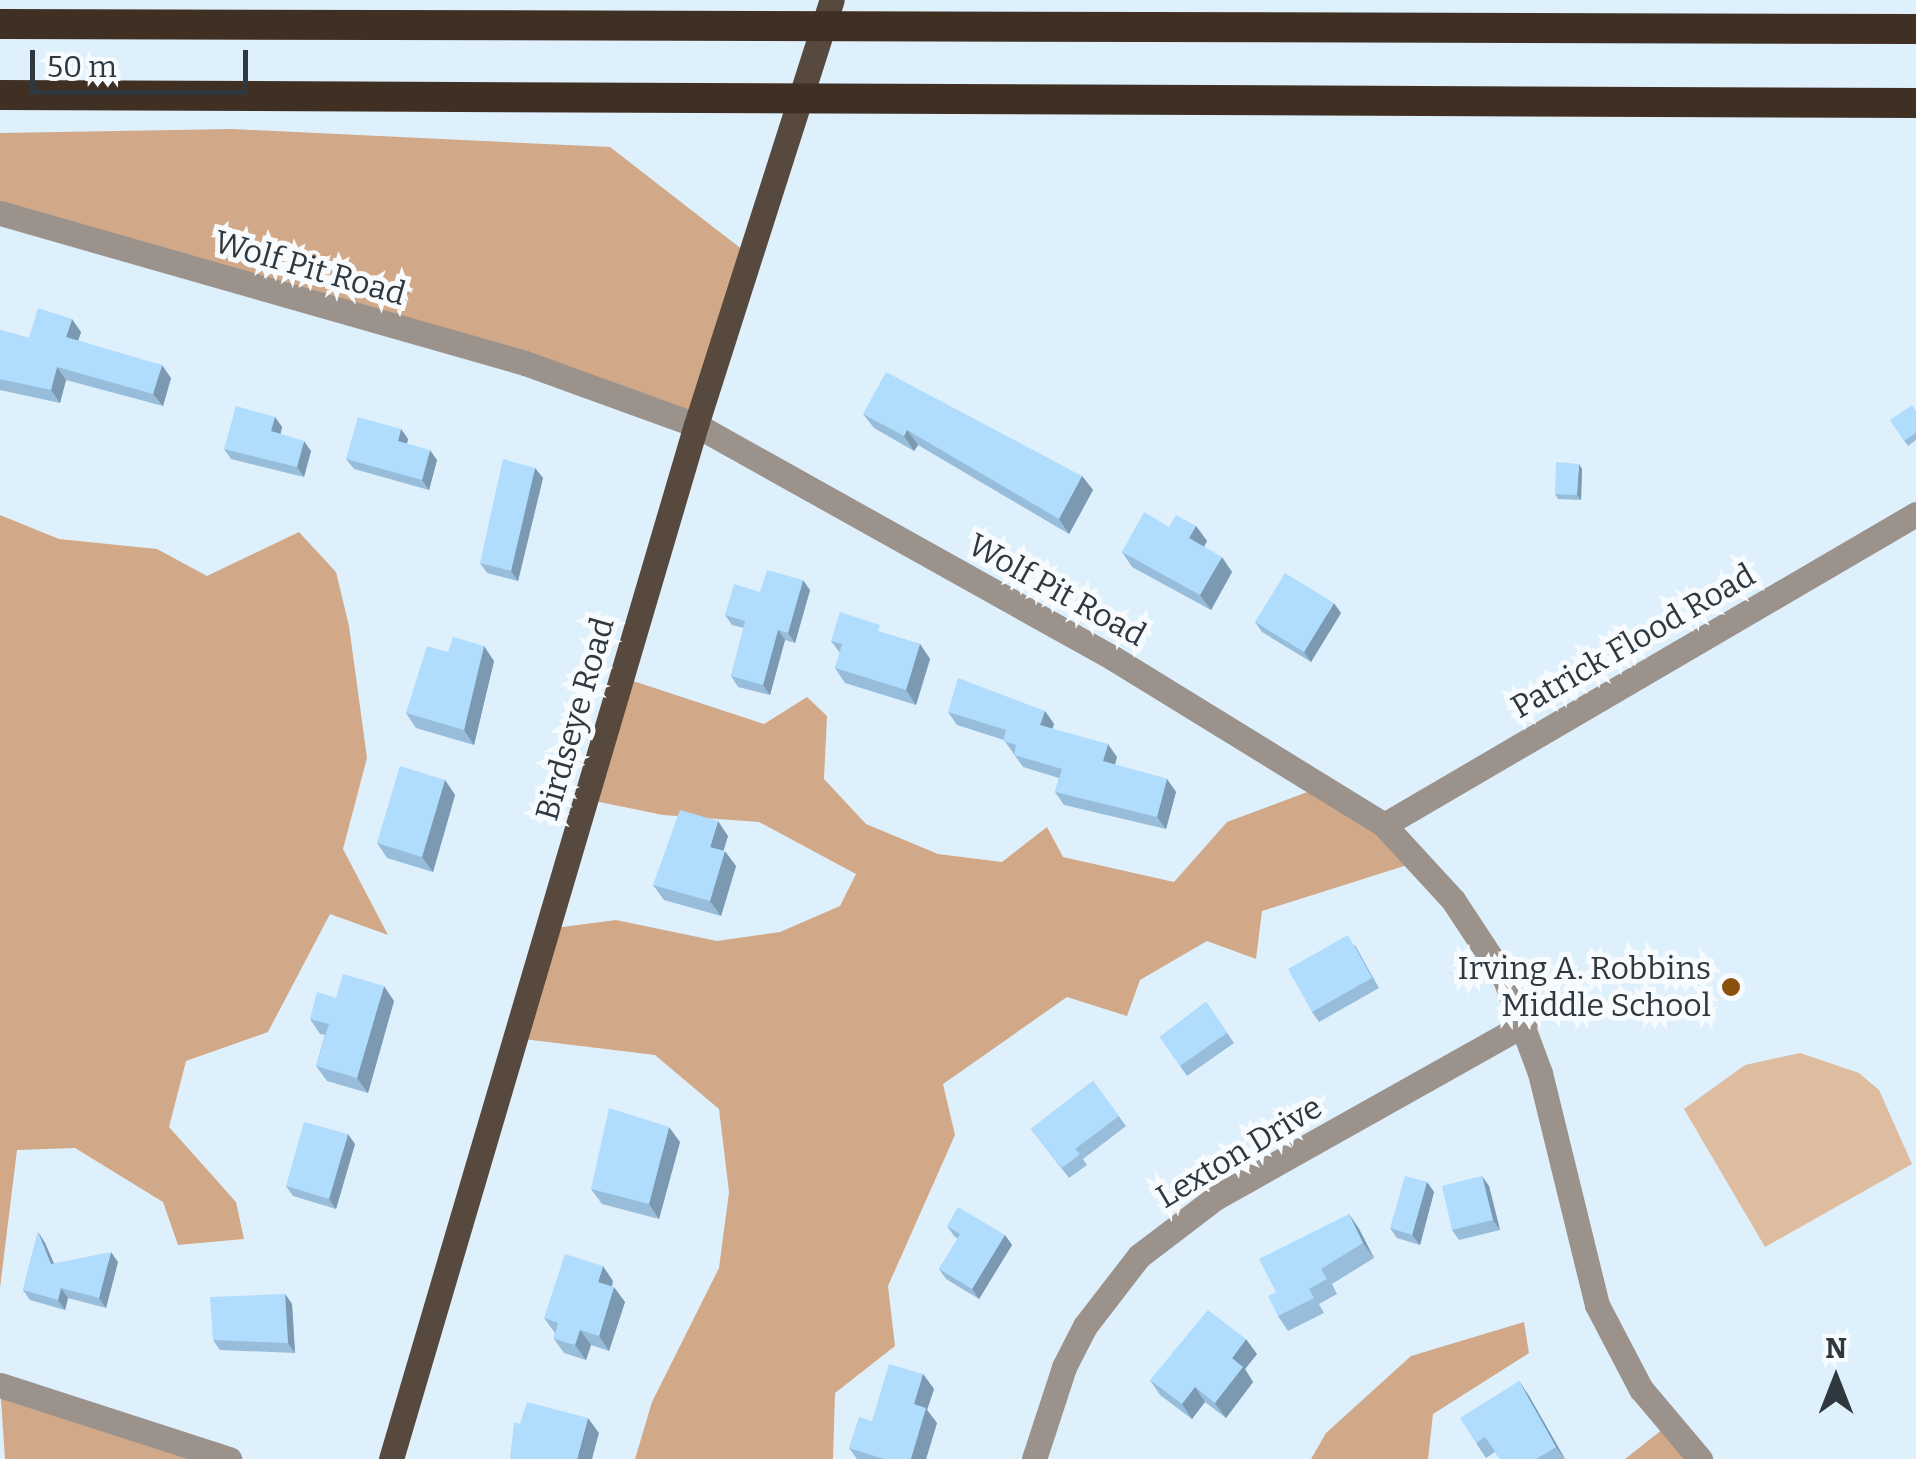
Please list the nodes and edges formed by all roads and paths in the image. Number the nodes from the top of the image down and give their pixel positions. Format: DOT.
graph roads {
  1 [pos="832,0"];
  2 [pos="0,24"];
  3 [pos="1916,29"];
  4 [pos="0,95"];
  5 [pos="1916,103"];
  6 [pos="0,213"];
  7 [pos="696,426"];
  8 [pos="1916,514"];
  9 [pos="1384,824"];
  10 [pos="1525,1024"];
  11 [pos="0,1385"];
  12 [pos="228,1459"];
  13 [pos="391,1459"];
  14 [pos="1034,1459"];
  15 [pos="1700,1459"];
  1 -- 7 [label="main road, Birdseye Road"];
  2 -- 3 [label="highway"];
  4 -- 5 [label="highway"];
  6 -- 7 [label="street, Wolf Pit Road"];
  7 -- 9 [label="street, Wolf Pit Road"];
  7 -- 13 [label="main road, Birdseye Road"];
  8 -- 9 [label="street, Patrick Flood Road"];
  9 -- 10 [label="street, Wolf Pit Road"];
  10 -- 14 [label="street, Lexton Drive"];
  10 -- 15 [label="street, Wolf Pit Road"];
  11 -- 12 [label="street"];
}
